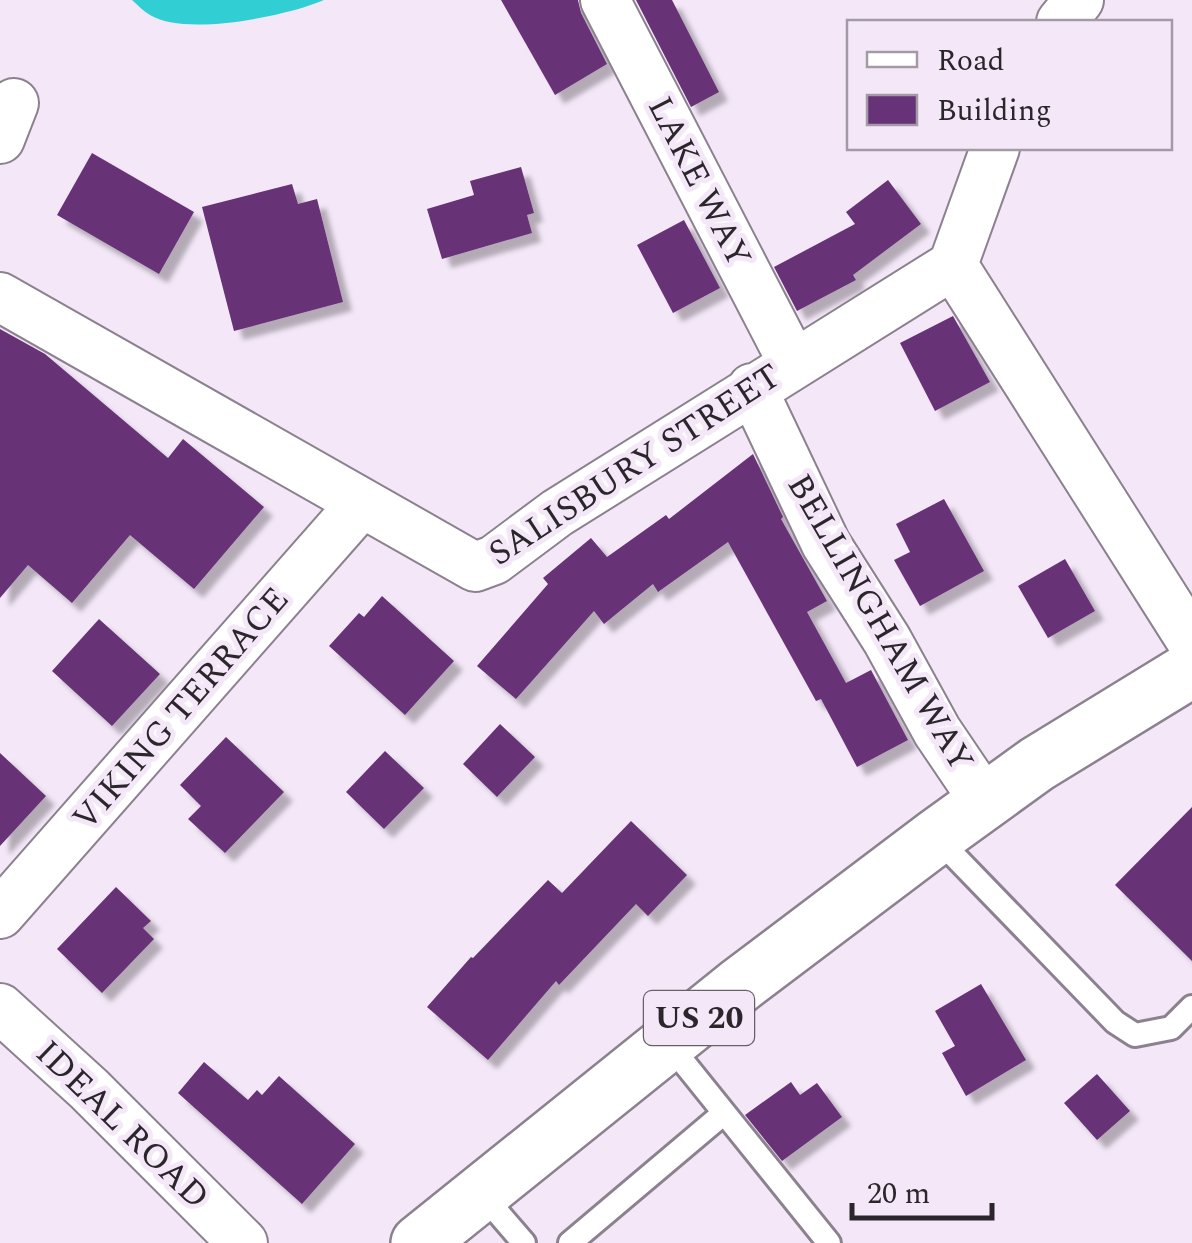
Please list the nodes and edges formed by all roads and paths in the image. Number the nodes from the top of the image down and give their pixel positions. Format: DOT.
graph roads {
  1 [pos="605,0"];
  2 [pos="1078,0"];
  3 [pos="1063,20"];
  4 [pos="995,150"];
  5 [pos="952,265"];
  6 [pos="0,297"];
  7 [pos="793,364"];
  8 [pos="752,388"];
  9 [pos="361,504"];
  10 [pos="1192,642"];
  11 [pos="1192,668"];
  12 [pos="985,802"];
  13 [pos="936,837"];
  14 [pos="0,914"];
  15 [pos="1192,1007"];
  16 [pos="0,1008"];
  17 [pos="668,1042"];
  18 [pos="724,1113"];
  19 [pos="480,1193"];
  20 [pos="243,1243"];
  21 [pos="419,1243"];
  22 [pos="524,1243"];
  23 [pos="570,1243"];
  24 [pos="828,1243"];
  1 -- 7 [label="street, LAKE WAY"];
  2 -- 3 [label="street"];
  4 -- 5 [label="street"];
  5 -- 7 [label="street, SALISBURY STREET"];
  5 -- 10 [label="street"];
  6 -- 9 [label="street, SALISBURY STREET"];
  7 -- 8 [label="street, SALISBURY STREET"];
  8 -- 9 [label="street, SALISBURY STREET"];
  8 -- 12 [label="street, BELLINGHAM WAY"];
  9 -- 14 [label="street, VIKING TERRACE"];
  11 -- 12 [label="main road, US 20"];
  12 -- 13 [label="main road, US 20"];
  13 -- 15 [label="lane"];
  13 -- 17 [label="main road, US 20"];
  16 -- 20 [label="street, IDEAL ROAD"];
  17 -- 18 [label="lane"];
  17 -- 19 [label="main road, US 20"];
  18 -- 23 [label="lane"];
  18 -- 24 [label="lane"];
  19 -- 21 [label="main road, US 20"];
  19 -- 22 [label="lane"];
}
